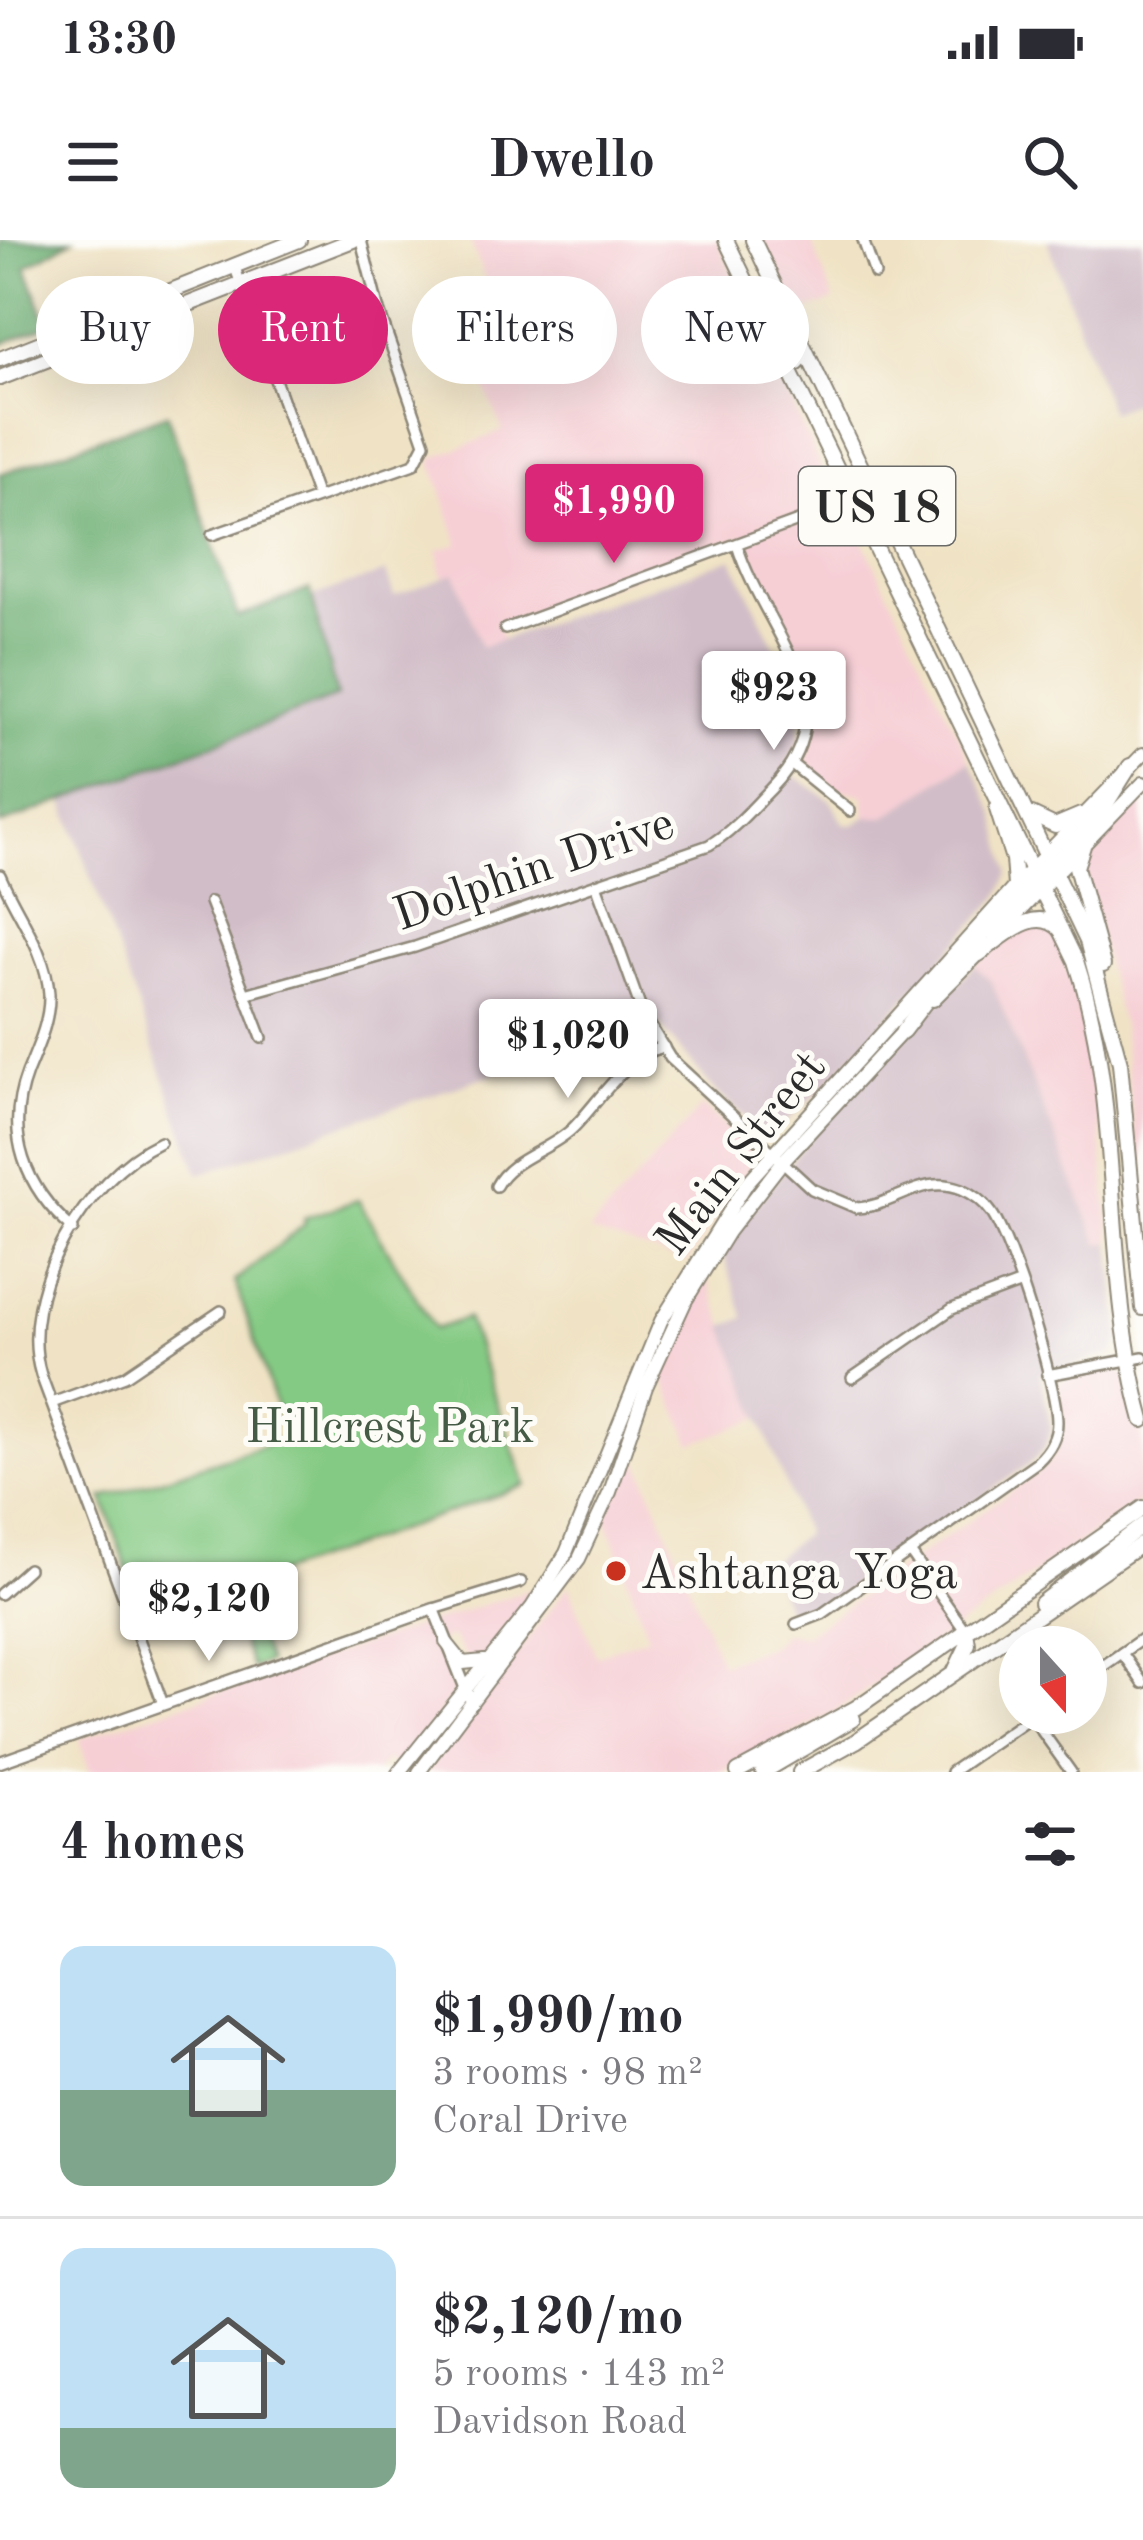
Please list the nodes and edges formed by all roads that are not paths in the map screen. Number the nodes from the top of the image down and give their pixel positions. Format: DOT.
graph roads {
  1 [pos="298,240"];
  2 [pos="357,240"];
  3 [pos="726,240"];
  4 [pos="753,240"];
  5 [pos="863,240"];
  6 [pos="234,264"];
  7 [pos="875,274"];
  8 [pos="238,276"];
  9 [pos="254,276"];
  10 [pos="218,290"];
  11 [pos="0,359"];
  12 [pos="0,379"];
  13 [pos="277,384"];
  14 [pos="831,411"];
  15 [pos="866,484"];
  16 [pos="848,494"];
  17 [pos="317,497"];
  18 [pos="212,536"];
  19 [pos="737,545"];
  20 [pos="505,629"];
  21 [pos="950,653"];
  22 [pos="962,721"];
  23 [pos="1140,763"];
  24 [pos="793,765"];
  25 [pos="1143,783"];
  26 [pos="1028,808"];
  27 [pos="850,812"];
  28 [pos="1081,815"];
  29 [pos="1106,822"];
  30 [pos="1083,846"];
  31 [pos="1046,871"];
  32 [pos="2,884"];
  33 [pos="596,884"];
  34 [pos="1015,886"];
  35 [pos="210,902"];
  36 [pos="1067,938"];
  37 [pos="979,954"];
  38 [pos="1102,985"];
  39 [pos="245,994"];
  40 [pos="903,1031"];
  41 [pos="262,1038"];
  42 [pos="664,1047"];
  43 [pos="1106,1097"];
  44 [pos="160,1142"];
  45 [pos="777,1156"];
  46 [pos="1137,1168"];
  47 [pos="1113,1173"];
  48 [pos="496,1186"];
  49 [pos="719,1222"];
  50 [pos="73,1228"];
  51 [pos="1138,1263"];
  52 [pos="704,1270"];
  53 [pos="1019,1284"];
  54 [pos="1143,1308"];
  55 [pos="221,1311"];
  56 [pos="1137,1357"];
  57 [pos="1048,1375"];
  58 [pos="852,1378"];
  59 [pos="1139,1387"];
  60 [pos="52,1403"];
  61 [pos="1143,1420"];
  62 [pos="609,1473"];
  63 [pos="1143,1508"];
  64 [pos="1143,1525"];
  65 [pos="1142,1544"];
  66 [pos="910,1552"];
  67 [pos="573,1556"];
  68 [pos="28,1569"];
  69 [pos="521,1582"];
  70 [pos="0,1594"];
  71 [pos="434,1610"];
  72 [pos="796,1624"];
  73 [pos="1015,1626"];
  74 [pos="1023,1626"];
  75 [pos="966,1632"];
  76 [pos="1143,1638"];
  77 [pos="446,1642"];
  78 [pos="999,1643"];
  79 [pos="1122,1653"];
  80 [pos="490,1658"];
  81 [pos="1107,1663"];
  82 [pos="953,1675"];
  83 [pos="1143,1683"];
  84 [pos="892,1684"];
  85 [pos="467,1695"];
  86 [pos="163,1705"];
  87 [pos="1005,1734"];
  88 [pos="1047,1734"];
  89 [pos="0,1762"];
  90 [pos="399,1772"];
  91 [pos="419,1772"];
  92 [pos="738,1772"];
  93 [pos="763,1772"];
  94 [pos="800,1772"];
  95 [pos="951,1772"];
  96 [pos="1071,1772"];
  1 -- 6 [label="main road"];
  2 -- 9 [label="main road"];
  2 -- 17 [label="street"];
  3 -- 14 [label="main road"];
  3 -- 16 [label="main road, US 18"];
  4 -- 14 [label="main road, US 18"];
  5 -- 7 [label="street"];
  6 -- 8 [label="street"];
  6 -- 11 [label="main road"];
  10 -- 12 [label="main road"];
  13 -- 17 [label="street"];
  14 -- 15 [label="main road, US 18"];
  15 -- 16 [label="street"];
  15 -- 21 [label="main road, US 18"];
  16 -- 19 [label="street"];
  16 -- 21 [label="main road"];
  16 -- 22 [label="main road, US 18"];
  17 -- 18 [label="street"];
  19 -- 20 [label="street"];
  19 -- 24 [label="street"];
  21 -- 26 [label="main road, US 18"];
  22 -- 31 [label="main road, US 18"];
  22 -- 34 [label="main road"];
  23 -- 28 [label="main road, Main Street"];
  23 -- 29 [label="main road"];
  23 -- 31 [label="main road"];
  24 -- 27 [label="street"];
  24 -- 33 [label="street, Dolphin Drive"];
  25 -- 29 [label="main road, Main Street"];
  26 -- 28 [label="main road"];
  26 -- 31 [label="main road, US 18"];
  28 -- 31 [label="main road, Main Street"];
  29 -- 30 [label="main road, Main Street"];
  30 -- 31 [label="main road, Main Street"];
  30 -- 38 [label="main road"];
  31 -- 34 [label="main road, Main Street"];
  31 -- 36 [label="main road, US 18"];
  31 -- 37 [label="main road, Main Street"];
  31 -- 38 [label="main road, US 18"];
  31 -- 40 [label="main road"];
  32 -- 50 [label="street"];
  33 -- 39 [label="street, Dolphin Drive"];
  33 -- 42 [label="street"];
  34 -- 45 [label="main road, Main Street"];
  35 -- 39 [label="street"];
  36 -- 37 [label="main road"];
  36 -- 43 [label="main road, US 18"];
  37 -- 40 [label="main road, Main Street"];
  38 -- 46 [label="main road, US 18"];
  39 -- 41 [label="street"];
  40 -- 45 [label="main road, Main Street"];
  42 -- 45 [label="street"];
  42 -- 48 [label="street"];
  43 -- 46 [label="main road"];
  43 -- 47 [label="main road, US 18"];
  44 -- 50 [label="street"];
  45 -- 49 [label="main road, Main Street"];
  45 -- 52 [label="main road, Main Street"];
  45 -- 53 [label="street"];
  46 -- 51 [label="main road, US 18"];
  47 -- 51 [label="main road"];
  47 -- 56 [label="main road, US 18"];
  49 -- 52 [label="main road"];
  49 -- 62 [label="main road, Main Street"];
  50 -- 60 [label="street"];
  51 -- 54 [label="main road, US 18"];
  52 -- 62 [label="main road, Main Street"];
  53 -- 57 [label="street"];
  53 -- 58 [label="street"];
  55 -- 60 [label="street"];
  56 -- 57 [label="street"];
  56 -- 59 [label="main road, US 18"];
  57 -- 66 [label="street"];
  59 -- 61 [label="main road, US 18"];
  60 -- 86 [label="street"];
  62 -- 67 [label="main road, Main Street"];
  63 -- 75 [label="main road"];
  64 -- 73 [label="main road"];
  65 -- 74 [label="main road"];
  66 -- 72 [label="street"];
  66 -- 75 [label="street"];
  67 -- 80 [label="main road, Main Street"];
  67 -- 85 [label="main road, Main Street"];
  68 -- 70 [label="street"];
  69 -- 71 [label="street"];
  71 -- 77 [label="street"];
  71 -- 86 [label="street"];
  75 -- 82 [label="main road"];
  75 -- 84 [label="main road"];
  76 -- 79 [label="street"];
  77 -- 80 [label="main road"];
  77 -- 85 [label="street"];
  78 -- 82 [label="main road"];
  79 -- 81 [label="street"];
  79 -- 83 [label="street"];
  80 -- 85 [label="main road, Main Street"];
  82 -- 94 [label="main road"];
  84 -- 92 [label="main road"];
  84 -- 93 [label="main road"];
  85 -- 90 [label="main road, Main Street"];
  85 -- 91 [label="main road, Main Street"];
  86 -- 89 [label="street"];
  87 -- 95 [label="street"];
  88 -- 96 [label="street"];
}
